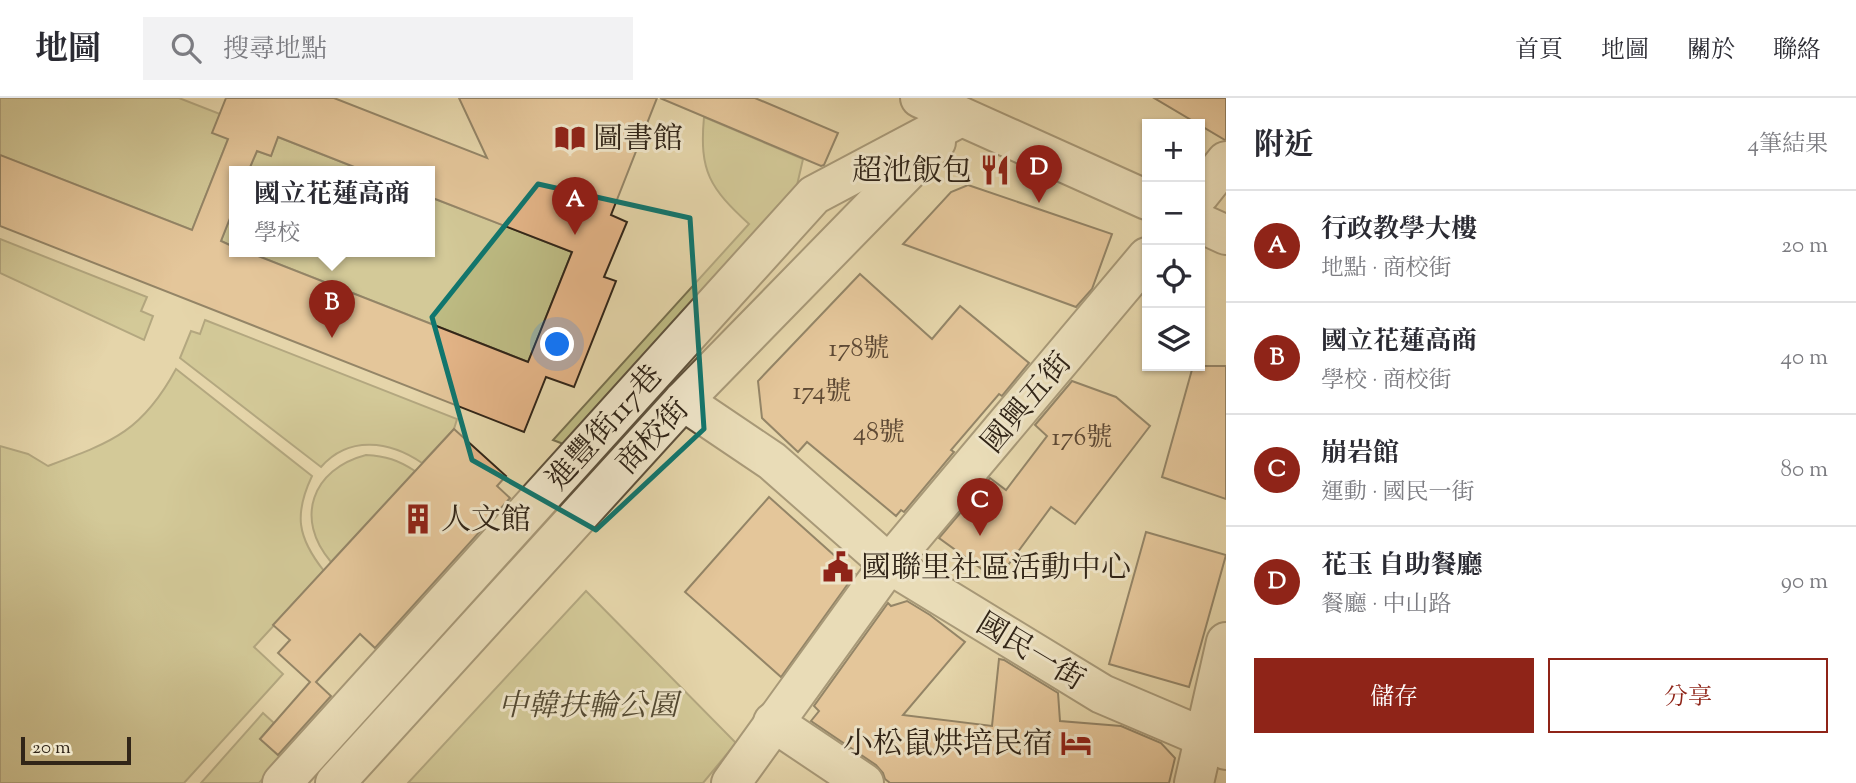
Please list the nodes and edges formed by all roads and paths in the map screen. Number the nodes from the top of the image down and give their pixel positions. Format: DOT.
graph roads {
  1 [pos="920,98"];
  2 [pos="970,108"];
  3 [pos="1226,161"];
  4 [pos="1205,188"];
  5 [pos="1142,197"];
  6 [pos="1205,225"];
  7 [pos="1226,235"];
  8 [pos="1142,263"];
  9 [pos="683,401"];
  10 [pos="889,564"];
  11 [pos="1226,642"];
  12 [pos="773,722"];
  13 [pos="1214,743"];
  14 [pos="282,783"];
  15 [pos="335,783"];
  16 [pos="731,783"];
  17 [pos="864,783"];
  18 [pos="1194,783"];
  1 -- 2 [label="street"];
  2 -- 5 [label="street"];
  2 -- 9 [label="street, 商校街"];
  2 -- 14 [label="street, 進豐街117巷"];
  3 -- 4 [label="street"];
  6 -- 7 [label="street"];
  8 -- 10 [label="street, 國興五街"];
  9 -- 10 [label="street, 國民一街"];
  9 -- 15 [label="street, 商校街"];
  10 -- 12 [label="street, 國興五街"];
  10 -- 13 [label="street, 國民一街"];
  11 -- 13 [label="street"];
  12 -- 16 [label="street, 國興五街"];
  12 -- 17 [label="street"];
  13 -- 18 [label="street"];
}
